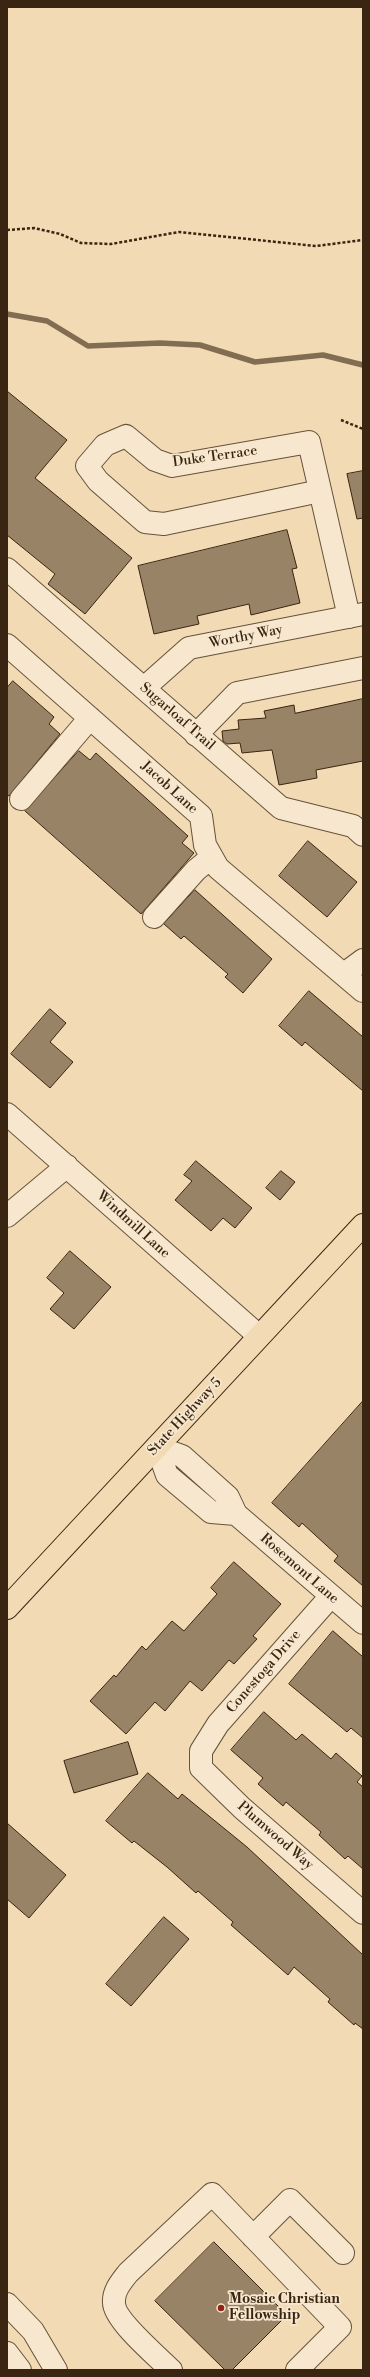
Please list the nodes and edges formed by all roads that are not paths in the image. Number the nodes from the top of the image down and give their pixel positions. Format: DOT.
graph roads {
  1 [pos="320,491"];
  2 [pos="7,569"];
  3 [pos="356,616"];
  4 [pos="7,645"];
  5 [pos="363,668"];
  6 [pos="144,688"];
  7 [pos="90,718"];
  8 [pos="196,735"];
  9 [pos="21,799"];
  10 [pos="363,835"];
  11 [pos="212,857"];
  12 [pos="154,917"];
  13 [pos="363,960"];
  14 [pos="344,974"];
  15 [pos="363,991"];
  16 [pos="7,1114"];
  17 [pos="67,1166"];
  18 [pos="7,1216"];
  19 [pos="363,1225"];
  20 [pos="259,1336"];
  21 [pos="157,1447"];
  22 [pos="331,1596"];
  23 [pos="7,1608"];
  24 [pos="363,1623"];
  25 [pos="201,1751"];
  26 [pos="363,1913"];
  27 [pos="253,2237"];
  28 [pos="343,2253"];
  29 [pos="7,2304"];
  30 [pos="7,2353"];
  31 [pos="20,2370"];
  32 [pos="56,2370"];
  33 [pos="171,2370"];
  34 [pos="297,2370"];
  1 -- 1 [label="street, Duke Terrace"];
  1 -- 3 [label="street, Duke Terrace"];
  2 -- 6 [label="street, Sugarloaf Trail"];
  3 -- 6 [label="street, Worthy Way"];
  4 -- 7 [label="street, Jacob Lane"];
  5 -- 8 [label="street"];
  6 -- 8 [label="street, Sugarloaf Trail"];
  7 -- 9 [label="street"];
  7 -- 11 [label="street, Jacob Lane"];
  8 -- 10 [label="street, Sugarloaf Trail"];
  11 -- 12 [label="street"];
  11 -- 14 [label="street, Jacob Lane"];
  13 -- 14 [label="street"];
  14 -- 15 [label="street, Jacob Lane"];
  16 -- 17 [label="street, Windmill Lane"];
  17 -- 18 [label="street"];
  17 -- 20 [label="street, Windmill Lane"];
  19 -- 20 [label="main road, State Highway 5"];
  20 -- 21 [label="main road, State Highway 5"];
  21 -- 22 [label="street, Rosemont Lane"];
  21 -- 23 [label="main road, State Highway 5"];
  22 -- 24 [label="street, Rosemont Lane"];
  22 -- 25 [label="street, Conestoga Drive"];
  25 -- 26 [label="street, Plumwood Way"];
  27 -- 28 [label="street"];
  27 -- 33 [label="street"];
  27 -- 34 [label="street"];
  29 -- 32 [label="street"];
  30 -- 31 [label="street"];
}
